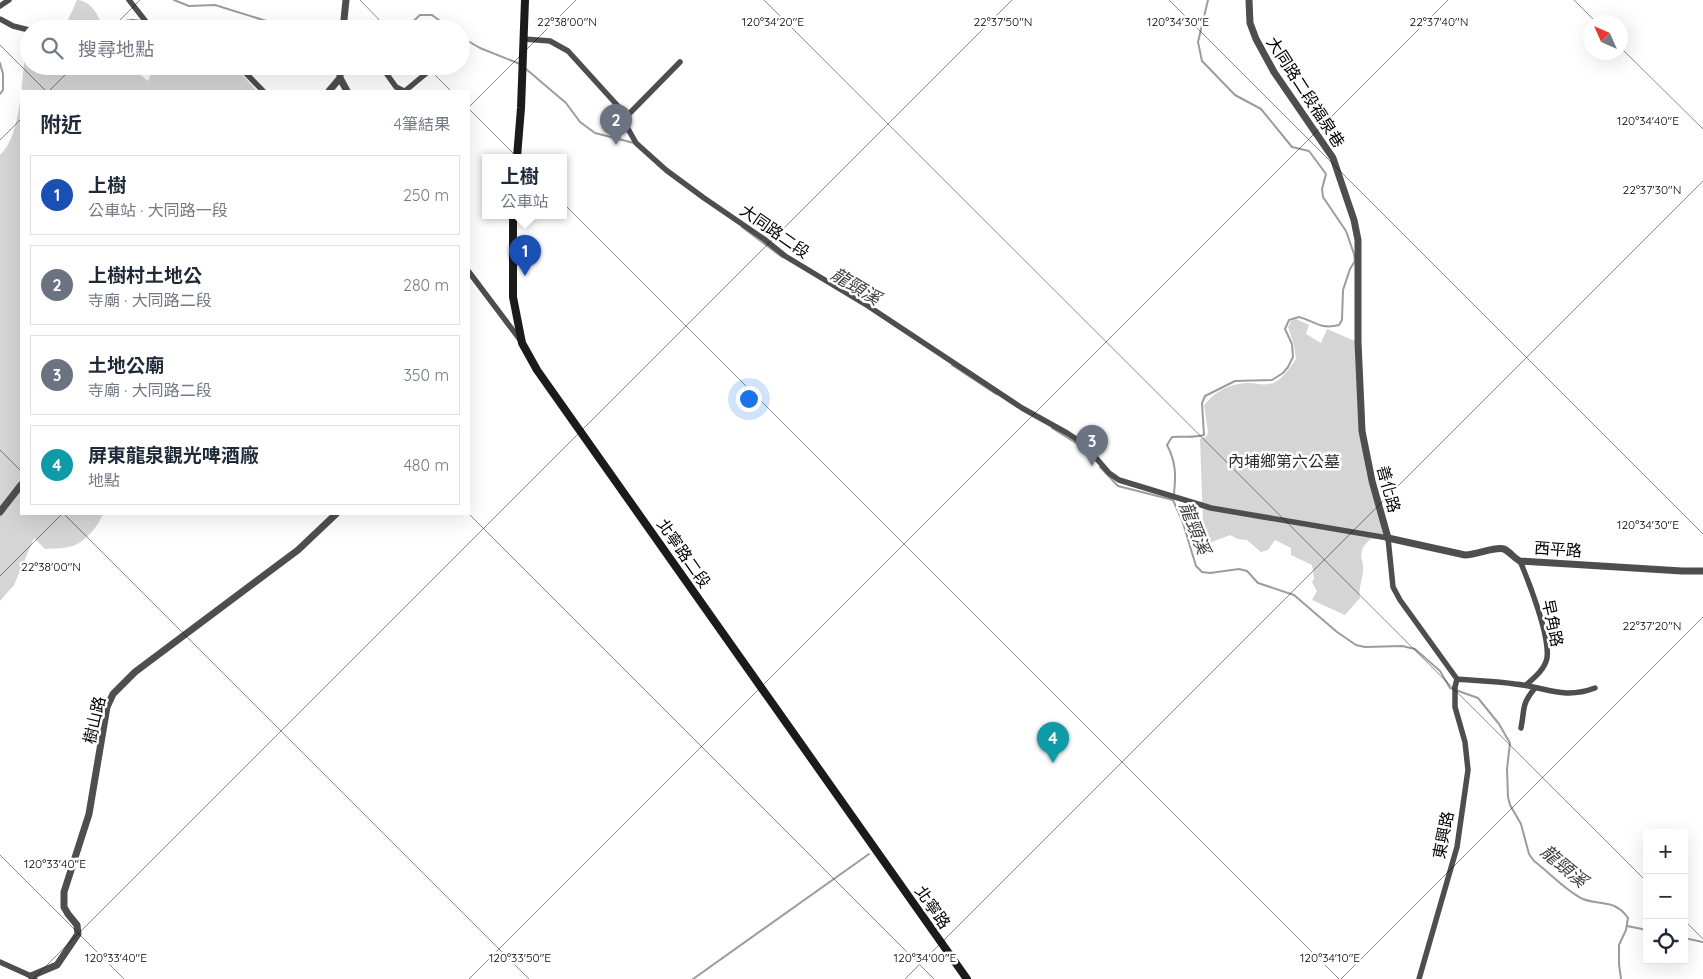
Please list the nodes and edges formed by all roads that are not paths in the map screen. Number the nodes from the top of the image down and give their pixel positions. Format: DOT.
graph roads {
  1 [pos="8,0"];
  2 [pos="129,0"];
  3 [pos="346,0"];
  4 [pos="525,0"];
  5 [pos="1249,0"];
  6 [pos="0,6"];
  7 [pos="0,20"];
  8 [pos="145,20"];
  9 [pos="344,20"];
  10 [pos="20,28"];
  11 [pos="524,39"];
  12 [pos="680,62"];
  13 [pos="248,75"];
  14 [pos="387,75"];
  15 [pos="424,75"];
  16 [pos="340,78"];
  17 [pos="262,90"];
  18 [pos="330,90"];
  19 [pos="346,90"];
  20 [pos="402,90"];
  21 [pos="405,90"];
  22 [pos="627,116"];
  23 [pos="517,154"];
  24 [pos="513,219"];
  25 [pos="470,273"];
  26 [pos="1358,286"];
  27 [pos="522,343"];
  28 [pos="20,486"];
  29 [pos="0,512"];
  30 [pos="335,515"];
  31 [pos="1388,538"];
  32 [pos="1520,561"];
  33 [pos="1703,571"];
  34 [pos="1457,679"];
  35 [pos="1526,686"];
  36 [pos="1535,688"];
  37 [pos="1595,688"];
  38 [pos="1521,728"];
  39 [pos="876,852"];
  40 [pos="0,962"];
  41 [pos="33,977"];
  42 [pos="967,979"];
  43 [pos="1419,979"];
  1 -- 6 [label="street"];
  2 -- 8 [label="street"];
  3 -- 9 [label="street"];
  4 -- 11 [label="main road"];
  5 -- 26 [label="street, 大同路二段福泉巷"];
  7 -- 10 [label="street"];
  11 -- 22 [label="street, 大同路二段"];
  11 -- 23 [label="main road"];
  12 -- 22 [label="street"];
  13 -- 17 [label="street"];
  14 -- 20 [label="street"];
  15 -- 21 [label="street"];
  16 -- 18 [label="street"];
  16 -- 19 [label="street"];
  22 -- 31 [label="street, 大同路二段"];
  24 -- 27 [label="main road"];
  25 -- 27 [label="street, 北寧路二段"];
  26 -- 31 [label="street, 善化路"];
  27 -- 39 [label="main road, 北寧路二段"];
  28 -- 29 [label="street"];
  30 -- 41 [label="street, 樹山路"];
  31 -- 32 [label="street, 西平路"];
  31 -- 34 [label="street, 善化路"];
  32 -- 33 [label="street, 西平路"];
  32 -- 35 [label="street, 早角路"];
  34 -- 35 [label="street"];
  34 -- 43 [label="street, 東興路"];
  35 -- 36 [label="street"];
  36 -- 37 [label="street"];
  36 -- 38 [label="street"];
  39 -- 42 [label="main road, 北寧路"];
  40 -- 41 [label="street"];
}
